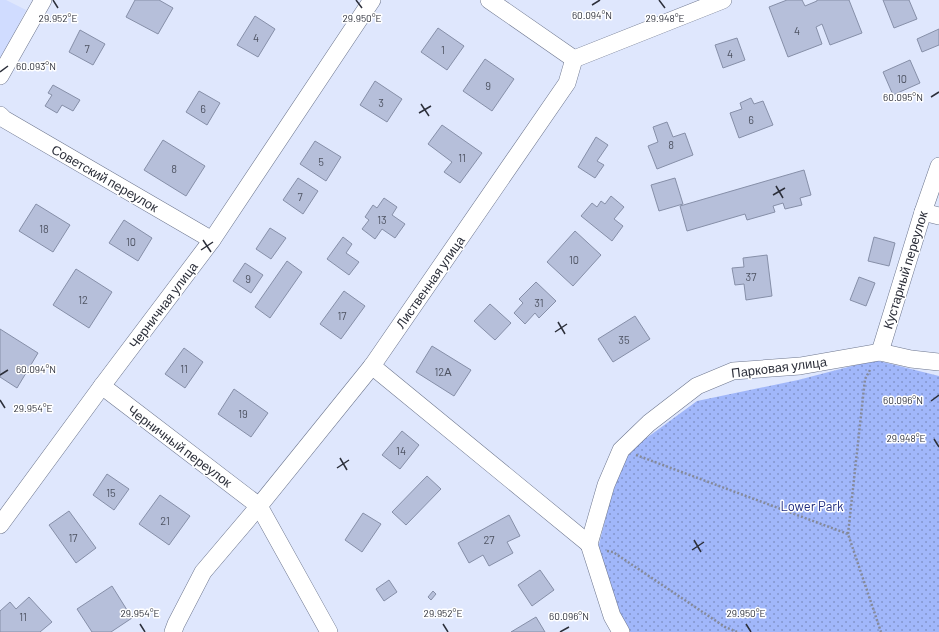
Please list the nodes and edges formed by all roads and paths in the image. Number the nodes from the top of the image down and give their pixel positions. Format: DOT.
graph roads {
  1 [pos="372,0"];
  2 [pos="489,0"];
  3 [pos="723,0"];
  4 [pos="38,2"];
  5 [pos="574,59"];
  6 [pos="0,76"];
  7 [pos="0,115"];
  8 [pos="939,166"];
  9 [pos="931,214"];
  10 [pos="212,240"];
  11 [pos="880,352"];
  12 [pos="939,362"];
  13 [pos="372,366"];
  14 [pos="102,386"];
  15 [pos="621,450"];
  16 [pos="259,506"];
  17 [pos="0,525"];
  18 [pos="848,534"];
  19 [pos="589,544"];
  20 [pos="173,632"];
  21 [pos="329,632"];
  22 [pos="621,632"];
  23 [pos="737,632"];
  24 [pos="881,632"];
  1 -- 10 [label="street, Черничная улица"];
  2 -- 5 [label="street"];
  3 -- 5 [label="street"];
  4 -- 6 [label="street"];
  5 -- 13 [label="street, Лиственная улица"];
  7 -- 10 [label="street, Советский переулок"];
  8 -- 9 [label="street, Кустарный переулок"];
  9 -- 11 [label="street, Кустарный переулок"];
  10 -- 14 [label="street, Черничная улица"];
  11 -- 12 [label="street, Парковая улица"];
  11 -- 15 [label="street, Парковая улица"];
  11 -- 18 [label="path"];
  13 -- 16 [label="street, Лиственная улица"];
  13 -- 19 [label="street"];
  14 -- 16 [label="street, Черничный переулок"];
  14 -- 17 [label="street, Черничная улица"];
  15 -- 18 [label="path"];
  15 -- 19 [label="street, Парковая улица"];
  16 -- 20 [label="street, Лиственная улица"];
  16 -- 21 [label="street"];
  18 -- 24 [label="path"];
  19 -- 22 [label="street"];
  19 -- 23 [label="path"];
}
